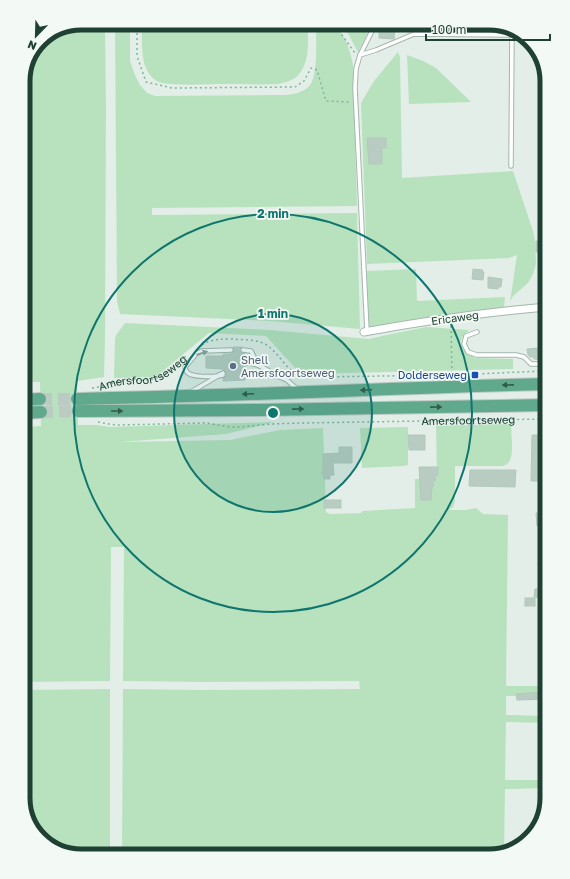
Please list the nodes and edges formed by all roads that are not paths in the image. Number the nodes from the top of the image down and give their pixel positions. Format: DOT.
graph roads {
  1 [pos="372,30"];
  2 [pos="512,35"];
  3 [pos="360,55"];
  4 [pos="511,166"];
  5 [pos="540,308"];
  6 [pos="365,332"];
  7 [pos="476,332"];
  8 [pos="231,350"];
  9 [pos="243,350"];
  10 [pos="540,364"];
  11 [pos="223,374"];
  12 [pos="245,375"];
  13 [pos="218,376"];
  14 [pos="277,376"];
  15 [pos="540,384"];
  16 [pos="301,392"];
  17 [pos="182,397"];
  18 [pos="40,399"];
  19 [pos="78,399"];
  20 [pos="30,400"];
  21 [pos="540,405"];
  22 [pos="78,411"];
  23 [pos="41,412"];
  24 [pos="30,413"];
  1 -- 3 [label="lane"];
  2 -- 3 [label="lane"];
  2 -- 4 [label="lane"];
  3 -- 6 [label="lane"];
  5 -- 6 [label="street, Ericaweg"];
  7 -- 10 [label="lane"];
  13 -- 8 [label="lane, Amersfoortseweg, one-way"];
  9 -- 14 [label="lane"];
  11 -- 13 [label="lane, Amersfoortseweg"];
  12 -- 14 [label="lane"];
  13 -- 17 [label="lane, Amersfoortseweg"];
  14 -- 16 [label="lane"];
  15 -- 16 [label="main road, Amersfoortseweg, one-way"];
  16 -- 17 [label="main road, Amersfoortseweg, one-way"];
  17 -- 19 [label="main road, Amersfoortseweg"];
  18 -- 20 [label="main road"];
  22 -- 21 [label="main road, Amersfoortseweg, one-way"];
  23 -- 24 [label="main road"];
}
